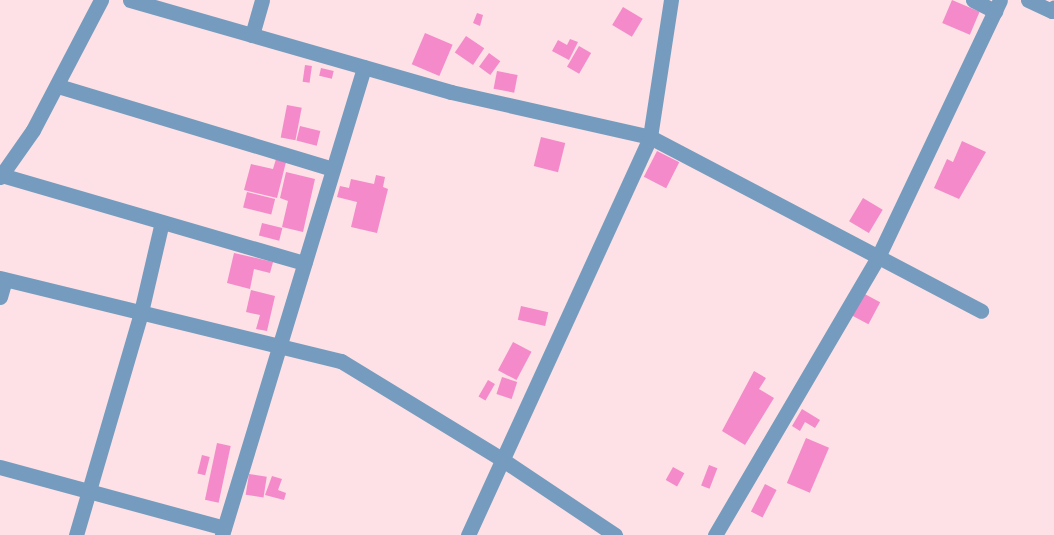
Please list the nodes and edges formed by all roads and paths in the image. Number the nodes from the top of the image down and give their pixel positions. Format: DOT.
graph roads {
  1 [pos="101,0"];
  2 [pos="130,0"];
  3 [pos="262,0"];
  4 [pos="671,0"];
  5 [pos="972,0"];
  6 [pos="1028,0"];
  7 [pos="997,5"];
  8 [pos="1054,7"];
  9 [pos="252,35"];
  10 [pos="364,67"];
  11 [pos="58,86"];
  12 [pos="650,137"];
  13 [pos="333,169"];
  14 [pos="0,176"];
  15 [pos="162,222"];
  16 [pos="878,257"];
  17 [pos="304,263"];
  18 [pos="3,279"];
  19 [pos="0,297"];
  20 [pos="141,312"];
  21 [pos="981,312"];
  22 [pos="279,346"];
  23 [pos="503,460"];
  24 [pos="0,467"];
  25 [pos="90,492"];
  26 [pos="223,532"];
  27 [pos="76,535"];
  28 [pos="468,535"];
  29 [pos="615,535"];
  30 [pos="715,535"];
  1 -- 11 [label="street"];
  2 -- 9 [label="street"];
  3 -- 9 [label="street"];
  4 -- 12 [label="street"];
  5 -- 7 [label="street"];
  6 -- 8 [label="street"];
  7 -- 16 [label="street"];
  9 -- 10 [label="street"];
  10 -- 12 [label="street"];
  10 -- 13 [label="street"];
  11 -- 13 [label="street"];
  11 -- 14 [label="street"];
  12 -- 16 [label="street"];
  12 -- 23 [label="street"];
  13 -- 17 [label="street"];
  14 -- 15 [label="street"];
  15 -- 17 [label="street"];
  15 -- 20 [label="street"];
  16 -- 21 [label="street"];
  16 -- 30 [label="street"];
  17 -- 22 [label="street"];
  18 -- 19 [label="street"];
  18 -- 20 [label="street"];
  20 -- 22 [label="street"];
  20 -- 25 [label="street"];
  22 -- 23 [label="street"];
  22 -- 26 [label="street"];
  23 -- 28 [label="street"];
  23 -- 29 [label="street"];
  24 -- 25 [label="street"];
  25 -- 26 [label="street"];
  25 -- 27 [label="street"];
}
